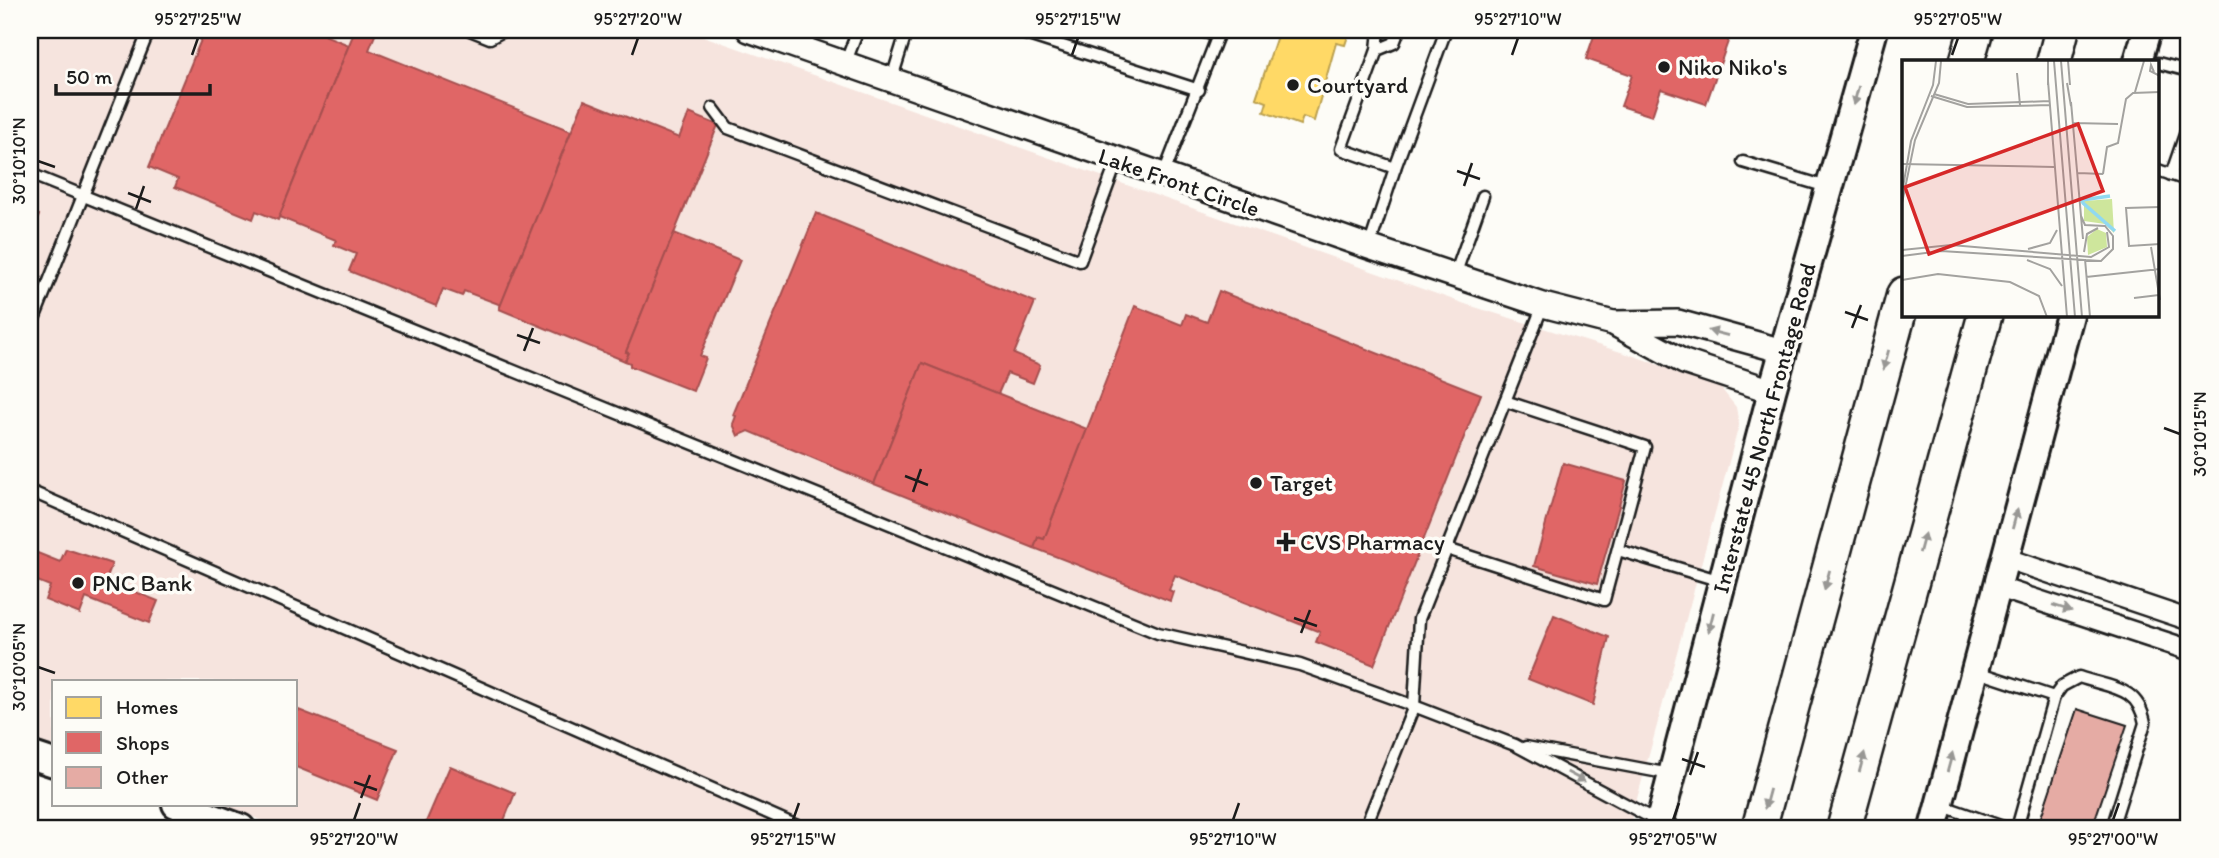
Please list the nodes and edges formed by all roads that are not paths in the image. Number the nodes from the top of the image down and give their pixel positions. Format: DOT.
graph roads {
  1 [pos="149,30"];
  2 [pos="470,30"];
  3 [pos="505,30"];
  4 [pos="749,30"];
  5 [pos="858,30"];
  6 [pos="907,30"];
  7 [pos="1013,30"];
  8 [pos="1199,30"];
  9 [pos="1379,30"];
  10 [pos="1399,30"];
  11 [pos="1446,30"];
  12 [pos="1874,30"];
  13 [pos="1976,30"];
  14 [pos="2062,30"];
  15 [pos="2147,30"];
  16 [pos="1219,33"];
  17 [pos="1377,50"];
  18 [pos="1967,60"];
  19 [pos="2054,60"];
  20 [pos="2147,60"];
  21 [pos="2160,64"];
  22 [pos="845,65"];
  23 [pos="2189,71"];
  24 [pos="891,81"];
  25 [pos="1199,90"];
  26 [pos="713,108"];
  27 [pos="2189,123"];
  28 [pos="1117,161"];
  29 [pos="1744,162"];
  30 [pos="1395,168"];
  31 [pos="2160,171"];
  32 [pos="30,174"];
  33 [pos="2171,175"];
  34 [pos="1162,177"];
  35 [pos="2189,181"];
  36 [pos="1831,188"];
  37 [pos="81,196"];
  38 [pos="1483,196"];
  39 [pos="1369,247"];
  40 [pos="1455,276"];
  41 [pos="1902,301"];
  42 [pos="1543,305"];
  43 [pos="1983,317"];
  44 [pos="2069,317"];
  45 [pos="1613,323"];
  46 [pos="30,329"];
  47 [pos="1783,351"];
  48 [pos="1772,391"];
  49 [pos="1505,401"];
  50 [pos="30,491"];
  51 [pos="1447,549"];
  52 [pos="1618,550"];
  53 [pos="2005,558"];
  54 [pos="1722,581"];
  55 [pos="1997,587"];
  56 [pos="2189,620"];
  57 [pos="2189,650"];
  58 [pos="1975,671"];
  59 [pos="2054,697"];
  60 [pos="1414,706"];
  61 [pos="1515,745"];
  62 [pos="30,755"];
  63 [pos="52,762"];
  64 [pos="1673,774"];
  65 [pos="181,806"];
  66 [pos="1936,817"];
  67 [pos="1658,825"];
  68 [pos="787,827"];
  69 [pos="241,828"];
  70 [pos="802,828"];
  71 [pos="1365,828"];
  72 [pos="1759,828"];
  73 [pos="1844,828"];
  74 [pos="2006,828"];
  75 [pos="2017,828"];
  76 [pos="2112,828"];
  1 -- 37 [label="lane"];
  2 -- 3 [label="lane"];
  4 -- 22 [label="street, Lake Front Circle"];
  5 -- 22 [label="lane"];
  6 -- 24 [label="lane"];
  7 -- 25 [label="lane"];
  8 -- 16 [label="lane"];
  9 -- 17 [label="lane"];
  10 -- 17 [label="lane"];
  11 -- 30 [label="lane"];
  12 -- 36 [label="main road, Interstate 45 North Frontage Road, one-way"];
  13 -- 18 [label="highway"];
  14 -- 19 [label="highway"];
  15 -- 20 [label="main road"];
  16 -- 25 [label="lane"];
  17 -- 30 [label="lane"];
  21 -- 23 [label="lane"];
  22 -- 24 [label="street, Lake Front Circle"];
  24 -- 28 [label="street, Lake Front Circle"];
  25 -- 34 [label="lane"];
  26 -- 28 [label="lane"];
  27 -- 33 [label="lane"];
  28 -- 34 [label="street, Lake Front Circle"];
  29 -- 36 [label="lane"];
  30 -- 39 [label="lane"];
  31 -- 33 [label="lane"];
  32 -- 37 [label="lane"];
  33 -- 35 [label="lane"];
  34 -- 39 [label="street, Lake Front Circle"];
  36 -- 47 [label="main road, Interstate 45 North Frontage Road"];
  37 -- 46 [label="lane"];
  37 -- 60 [label="lane"];
  38 -- 40 [label="lane"];
  39 -- 40 [label="street, Lake Front Circle"];
  40 -- 42 [label="street, Lake Front Circle"];
  41 -- 72 [label="highway, one-way"];
  42 -- 45 [label="street, Lake Front Circle"];
  42 -- 49 [label="lane"];
  73 -- 43 [label="highway, one-way"];
  53 -- 44 [label="main road, one-way"];
  47 -- 45 [label="street, Lake Front Circle, one-way"];
  45 -- 48 [label="street, Lake Front Circle"];
  47 -- 48 [label="main road, Interstate 45 North Frontage Road"];
  48 -- 54 [label="main road, Interstate 45 North Frontage Road"];
  49 -- 51 [label="lane"];
  49 -- 52 [label="lane"];
  50 -- 68 [label="lane"];
  51 -- 52 [label="lane"];
  51 -- 60 [label="lane"];
  52 -- 54 [label="lane"];
  53 -- 55 [label="main road"];
  53 -- 56 [label="street"];
  54 -- 64 [label="main road, Interstate 45 North Frontage Road, one-way"];
  55 -- 57 [label="street, one-way"];
  55 -- 58 [label="main road"];
  58 -- 59 [label="lane"];
  66 -- 58 [label="main road, one-way"];
  59 -- 75 [label="lane"];
  59 -- 76 [label="lane"];
  60 -- 61 [label="lane"];
  60 -- 71 [label="lane"];
  61 -- 64 [label="lane"];
  61 -- 67 [label="lane, one-way"];
  62 -- 63 [label="main road"];
  64 -- 67 [label="main road, Interstate 45 North Frontage Road"];
  65 -- 69 [label="main road"];
  66 -- 74 [label="lane"];
  68 -- 70 [label="lane"];
}
